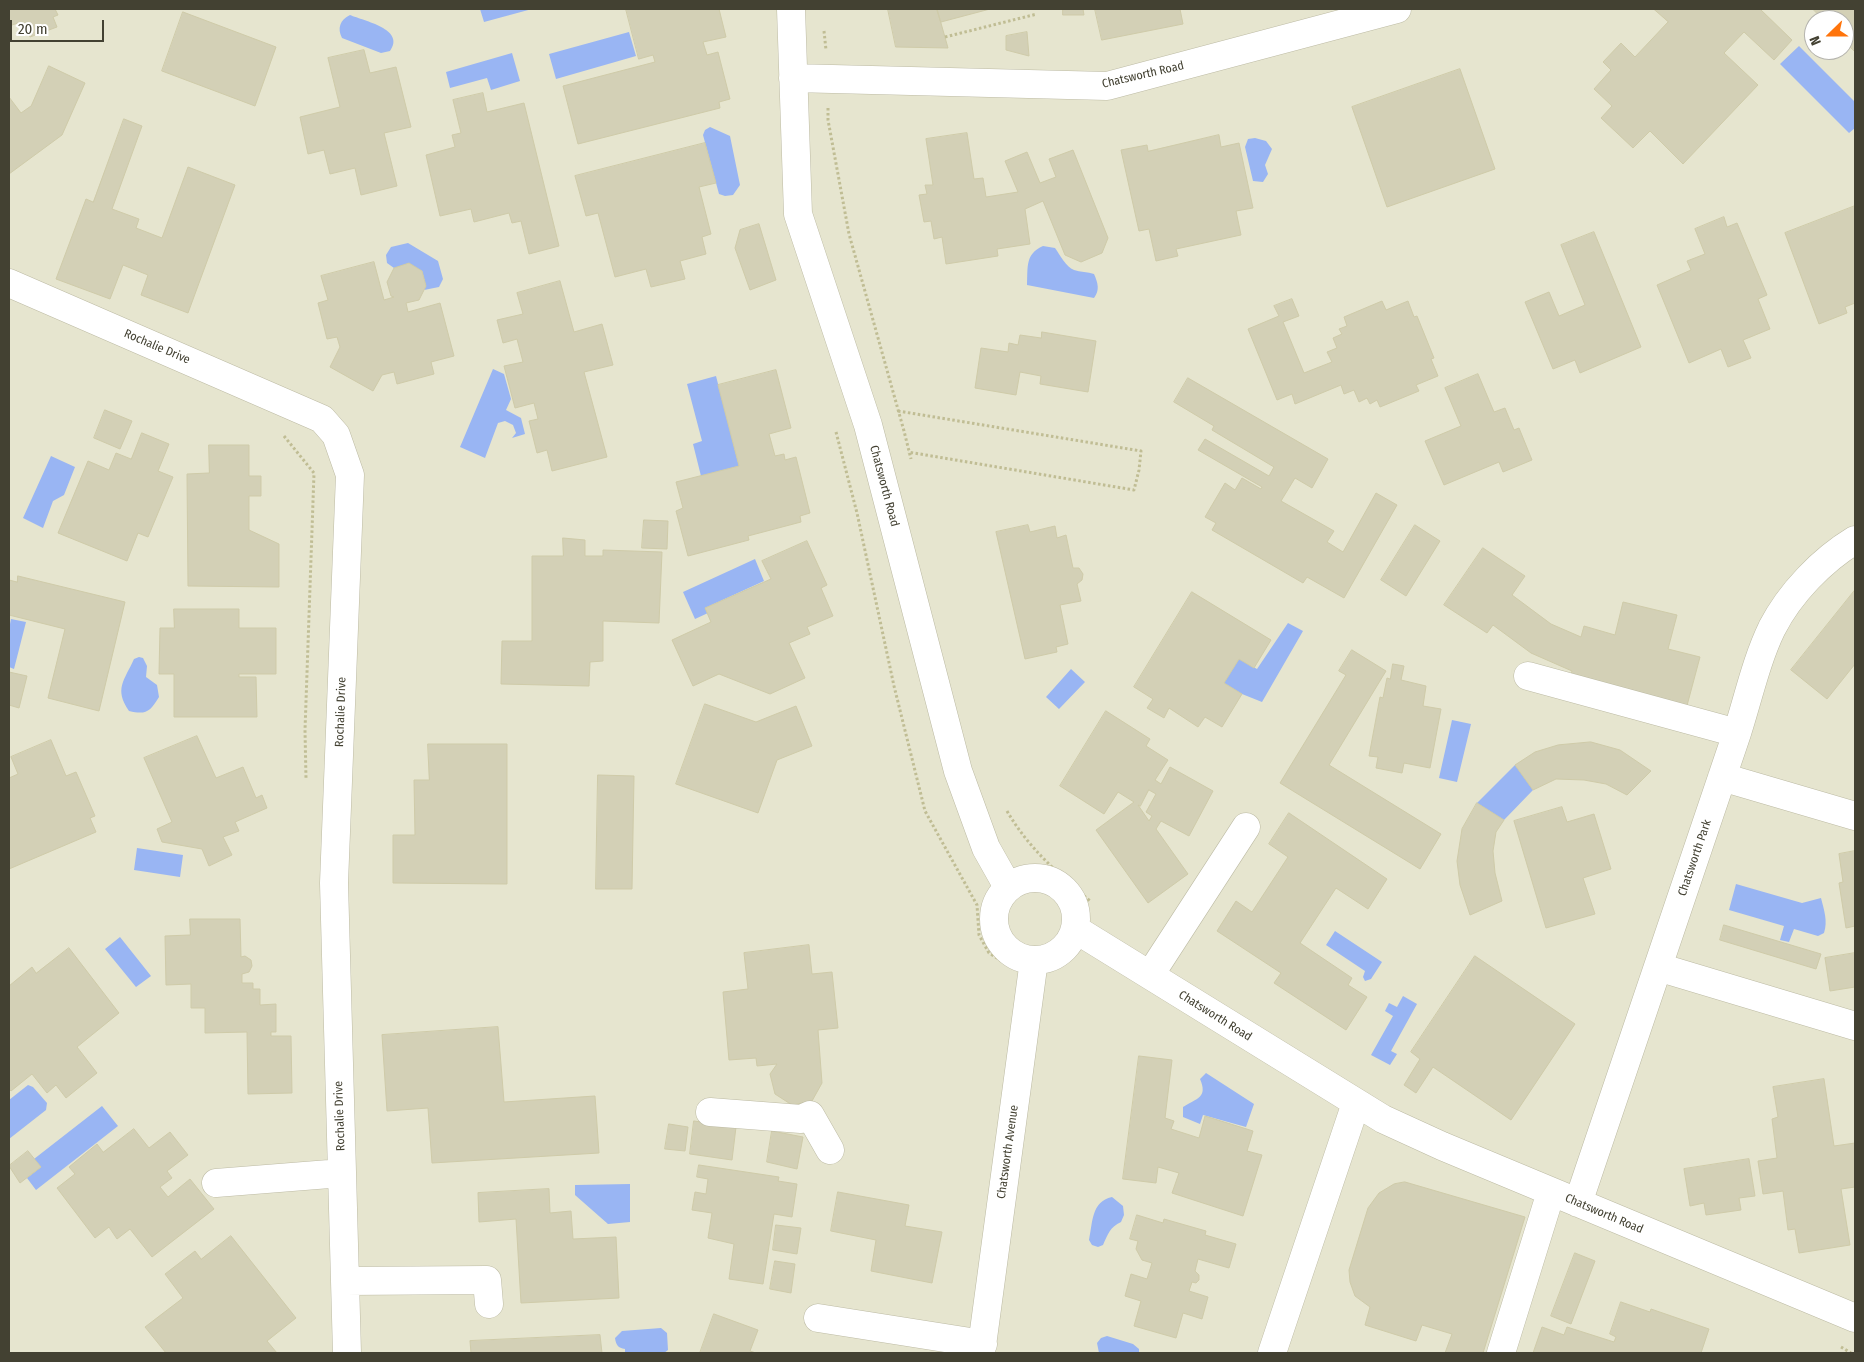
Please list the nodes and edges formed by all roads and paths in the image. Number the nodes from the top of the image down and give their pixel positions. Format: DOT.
graph roads {
  1 [pos="791,9"];
  2 [pos="1397,9"];
  3 [pos="1037,14"];
  4 [pos="824,25"];
  5 [pos="945,37"];
  6 [pos="792,78"];
  7 [pos="827,79"];
  8 [pos="9,283"];
  9 [pos="860,403"];
  10 [pos="898,411"];
  11 [pos="280,431"];
  12 [pos="874,449"];
  13 [pos="909,452"];
  14 [pos="911,462"];
  15 [pos="1855,540"];
  16 [pos="1528,676"];
  17 [pos="1737,734"];
  18 [pos="1722,777"];
  19 [pos="306,780"];
  20 [pos="1004,806"];
  21 [pos="924,811"];
  22 [pos="1855,816"];
  23 [pos="1246,827"];
  24 [pos="1008,887"];
  25 [pos="1090,902"];
  26 [pos="1075,929"];
  27 [pos="1023,964"];
  28 [pos="1658,968"];
  29 [pos="1150,975"];
  30 [pos="1855,1026"];
  31 [pos="1356,1103"];
  32 [pos="710,1112"];
  33 [pos="830,1150"];
  34 [pos="342,1173"];
  35 [pos="216,1182"];
  36 [pos="1551,1192"];
  37 [pos="1578,1203"];
  38 [pos="345,1281"];
  39 [pos="489,1304"];
  40 [pos="818,1318"];
  41 [pos="1855,1318"];
  42 [pos="982,1348"];
  43 [pos="347,1353"];
  44 [pos="1272,1353"];
  45 [pos="1501,1353"];
  1 -- 6 [label="street, Chatsworth Road"];
  2 -- 7 [label="street, Chatsworth Road"];
  3 -- 5 [label="path"];
  4 -- 7 [label="path"];
  6 -- 7 [label="street, Chatsworth Road"];
  6 -- 9 [label="street, Chatsworth Road"];
  7 -- 10 [label="path"];
  8 -- 34 [label="street, Rochalie Drive"];
  9 -- 10 [label="path"];
  9 -- 12 [label="street, Chatsworth Road"];
  10 -- 13 [label="path"];
  10 -- 13 [label="path"];
  11 -- 19 [label="path"];
  12 -- 13 [label="path"];
  12 -- 24 [label="street, Chatsworth Road"];
  13 -- 14 [label="path"];
  15 -- 17 [label="street, Chatsworth Park"];
  16 -- 17 [label="street"];
  17 -- 18 [label="street, Chatsworth Park"];
  18 -- 22 [label="street"];
  18 -- 28 [label="street, Chatsworth Park"];
  20 -- 25 [label="path"];
  21 -- 27 [label="path"];
  23 -- 29 [label="street"];
  24 -- 26 [label="street"];
  24 -- 27 [label="street"];
  26 -- 27 [label="street"];
  26 -- 29 [label="street, Chatsworth Road"];
  27 -- 42 [label="street, Chatsworth Avenue"];
  28 -- 30 [label="street"];
  28 -- 37 [label="street, Chatsworth Park"];
  29 -- 31 [label="street, Chatsworth Road"];
  31 -- 36 [label="street, Chatsworth Road"];
  31 -- 44 [label="street"];
  32 -- 33 [label="street"];
  34 -- 35 [label="street"];
  34 -- 38 [label="street, Rochalie Drive"];
  36 -- 37 [label="street, Chatsworth Road"];
  36 -- 45 [label="street"];
  37 -- 41 [label="street, Chatsworth Road"];
  38 -- 39 [label="street"];
  38 -- 43 [label="street, Rochalie Drive"];
  40 -- 42 [label="street, Chatsworth Avenue"];
}
